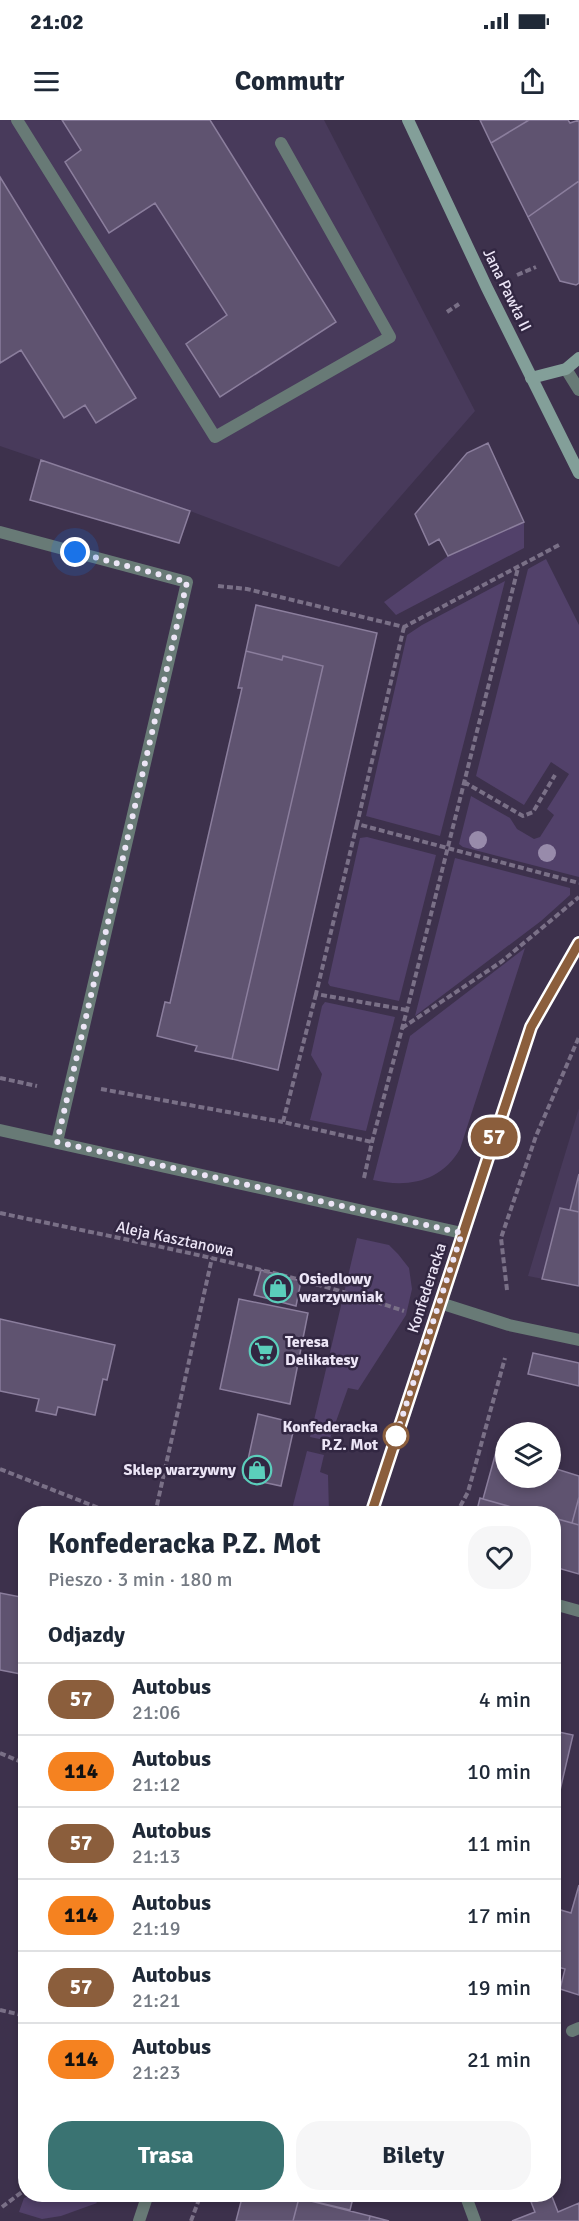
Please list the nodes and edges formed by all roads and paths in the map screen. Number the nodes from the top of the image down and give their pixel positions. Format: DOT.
graph roads {
  1 [pos="17,120"];
  2 [pos="408,120"];
  3 [pos="281,143"];
  4 [pos="579,358"];
  5 [pos="566,369"];
  6 [pos="531,378"];
  7 [pos="579,390"];
  8 [pos="579,473"];
  9 [pos="0,532"];
  10 [pos="559,545"];
  11 [pos="518,568"];
  12 [pos="187,582"];
  13 [pos="404,627"];
  14 [pos="555,775"];
  15 [pos="464,782"];
  16 [pos="357,825"];
  17 [pos="448,848"];
  18 [pos="579,883"];
  19 [pos="579,897"];
  20 [pos="579,943"];
  21 [pos="316,994"];
  22 [pos="407,1010"];
  23 [pos="402,1028"];
  24 [pos="579,1037"];
  25 [pos="0,1078"];
  26 [pos="68,1091"];
  27 [pos="283,1122"];
  28 [pos="0,1130"];
  29 [pos="57,1142"];
  30 [pos="0,1213"];
  31 [pos="462,1233"];
  32 [pos="212,1258"];
  33 [pos="440,1303"];
  34 [pos="407,1312"];
  35 [pos="509,1325"];
  36 [pos="579,1340"];
  37 [pos="0,1469"];
  38 [pos="94,1506"];
  39 [pos="158,1506"];
  40 [pos="374,1506"];
  41 [pos="460,1506"];
  42 [pos="561,1606"];
  43 [pos="579,1611"];
  44 [pos="0,1753"];
  45 [pos="18,1761"];
  46 [pos="0,2010"];
  47 [pos="18,2014"];
  48 [pos="18,2195"];
  49 [pos="145,2202"];
  50 [pos="198,2202"];
  51 [pos="468,2202"];
  52 [pos="2,2207"];
  53 [pos="139,2221"];
  54 [pos="191,2221"];
  55 [pos="475,2221"];
  1 -- 3 [label="street"];
  2 -- 6 [label="main road, Jana Pawła II"];
  4 -- 5 [label="main road"];
  5 -- 6 [label="main road"];
  5 -- 7 [label="street"];
  6 -- 8 [label="main road, Jana Pawła II"];
  9 -- 12 [label="street"];
  10 -- 11 [label="path"];
  11 -- 13 [label="path"];
  11 -- 15 [label="path"];
  12 -- 13 [label="path"];
  12 -- 26 [label="street"];
  13 -- 16 [label="path"];
  14 -- 15 [label="path"];
  15 -- 17 [label="path"];
  16 -- 17 [label="path"];
  16 -- 21 [label="path"];
  17 -- 18 [label="path"];
  17 -- 22 [label="path"];
  19 -- 23 [label="path"];
  20 -- 31 [label="street, Konfederacka"];
  21 -- 22 [label="path"];
  21 -- 27 [label="path"];
  22 -- 23 [label="path"];
  23 -- 27 [label="path"];
  24 -- 35 [label="path"];
  25 -- 26 [label="path"];
  26 -- 27 [label="path"];
  26 -- 29 [label="street"];
  28 -- 29 [label="street"];
  29 -- 31 [label="street"];
  30 -- 32 [label="path, Aleja Kasztanowa"];
  31 -- 33 [label="street, Konfederacka"];
  32 -- 34 [label="path, Aleja Kasztanowa"];
  32 -- 39 [label="path"];
  33 -- 35 [label="street"];
  33 -- 40 [label="street, Konfederacka"];
  35 -- 36 [label="street"];
  35 -- 41 [label="path"];
  37 -- 38 [label="path"];
  42 -- 43 [label="street"];
  44 -- 45 [label="path"];
  46 -- 47 [label="path"];
  48 -- 52 [label="path"];
  49 -- 53 [label="street"];
  50 -- 54 [label="path"];
  51 -- 55 [label="street"];
}
